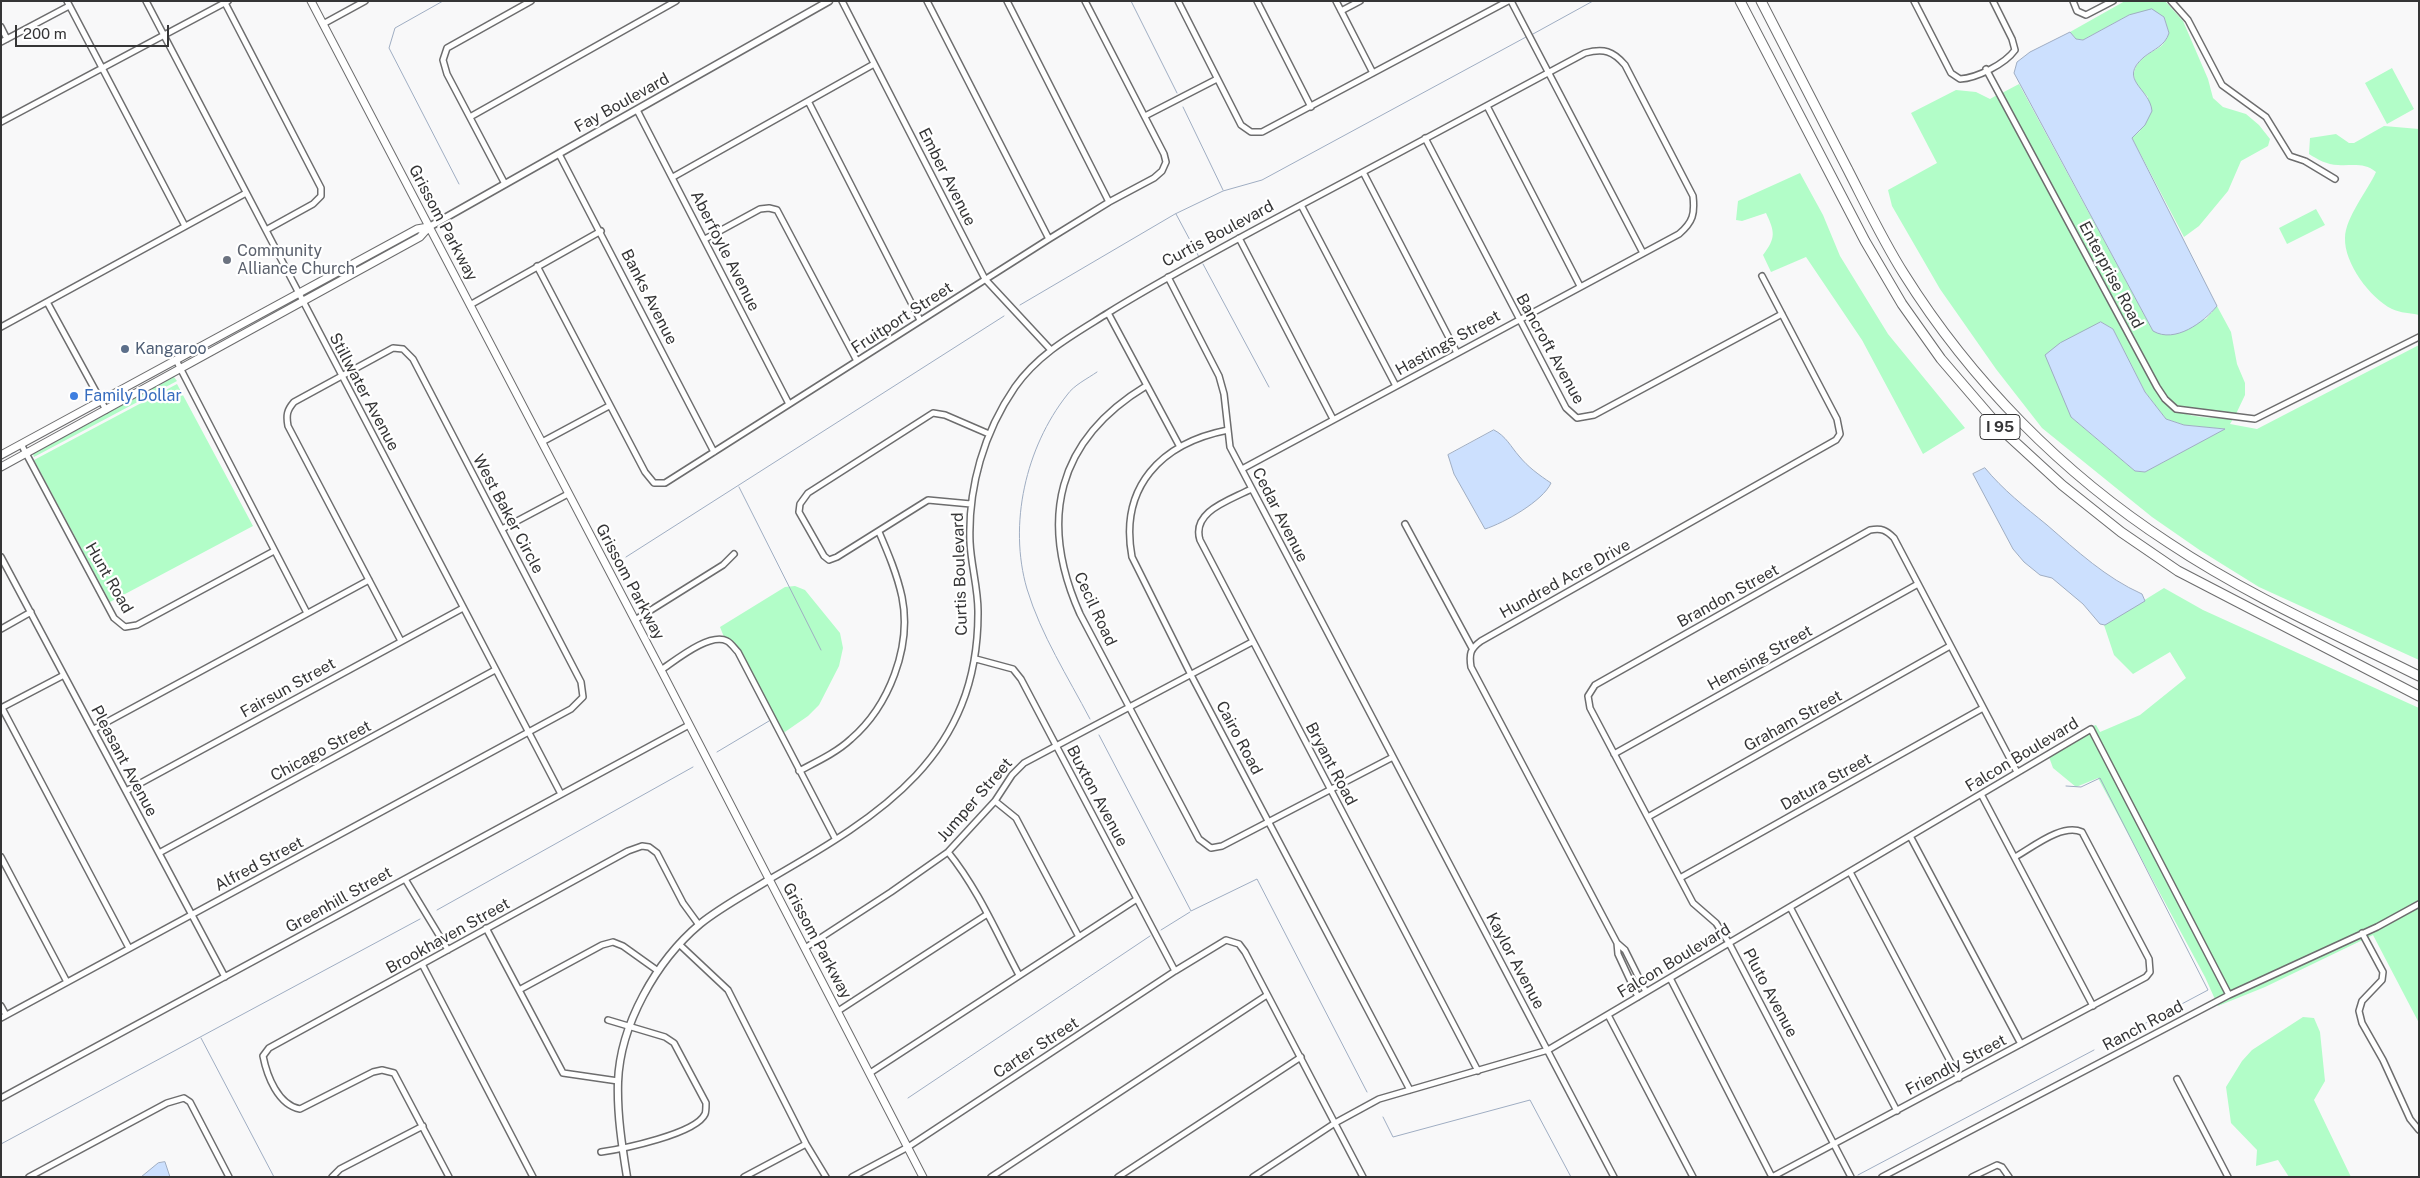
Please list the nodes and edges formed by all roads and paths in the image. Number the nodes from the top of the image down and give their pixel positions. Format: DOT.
graph roads {
  1 [pos="146,1"];
  2 [pos="311,1"];
  3 [pos="365,1"];
  4 [pos="531,1"];
  5 [pos="676,1"];
  6 [pos="829,1"];
  7 [pos="842,1"];
  8 [pos="927,1"];
  9 [pos="1007,1"];
  10 [pos="1085,1"];
  11 [pos="1178,1"];
  12 [pos="1257,1"];
  13 [pos="1336,1"];
  14 [pos="1360,1"];
  15 [pos="1510,1"];
  16 [pos="1740,1"];
  17 [pos="1760,1"];
  18 [pos="1914,1"];
  19 [pos="1993,1"];
  20 [pos="2072,1"];
  21 [pos="2113,1"];
  22 [pos="2171,1"];
  23 [pos="226,2"];
  24 [pos="68,3"];
  25 [pos="1341,11"];
  26 [pos="323,24"];
  27 [pos="1,27"];
  28 [pos="164,34"];
  29 [pos="7,38"];
  30 [pos="1,42"];
  31 [pos="874,64"];
  32 [pos="101,67"];
  33 [pos="1986,69"];
  34 [pos="1549,72"];
  35 [pos="1373,73"];
  36 [pos="1217,79"];
  37 [pos="808,101"];
  38 [pos="1311,106"];
  39 [pos="1487,106"];
  40 [pos="638,110"];
  41 [pos="1145,116"];
  42 [pos="470,117"];
  43 [pos="1,122"];
  44 [pos="1425,138"];
  45 [pos="560,154"];
  46 [pos="1364,172"];
  47 [pos="673,177"];
  48 [pos="2335,179"];
  49 [pos="505,184"];
  50 [pos="246,192"];
  51 [pos="1109,202"];
  52 [pos="1301,206"];
  53 [pos="1691,224"];
  54 [pos="185,226"];
  55 [pos="429,227"];
  56 [pos="266,230"];
  57 [pos="601,231"];
  58 [pos="1240,238"];
  59 [pos="705,239"];
  60 [pos="1049,239"];
  61 [pos="1643,253"];
  62 [pos="537,266"];
  63 [pos="1762,276"];
  64 [pos="1168,277"];
  65 [pos="985,279"];
  66 [pos="1580,286"];
  67 [pos="298,293"];
  68 [pos="47,302"];
  69 [pos="303,302"];
  70 [pos="470,305"];
  71 [pos="1108,313"];
  72 [pos="1782,314"];
  73 [pos="1518,319"];
  74 [pos="920,320"];
  75 [pos="1,327"];
  76 [pos="2419,337"];
  77 [pos="1050,349"];
  78 [pos="1457,353"];
  79 [pos="176,360"];
  80 [pos="857,361"];
  81 [pos="180,369"];
  82 [pos="342,376"];
  83 [pos="1146,386"];
  84 [pos="1396,386"];
  85 [pos="101,401"];
  86 [pos="789,404"];
  87 [pos="609,406"];
  88 [pos="106,410"];
  89 [pos="1333,419"];
  90 [pos="1228,430"];
  91 [pos="989,434"];
  92 [pos="542,442"];
  93 [pos="21,444"];
  94 [pos="1180,447"];
  95 [pos="714,452"];
  96 [pos="26,454"];
  97 [pos="1,455"];
  98 [pos="1,467"];
  99 [pos="1242,469"];
  100 [pos="1252,489"];
  101 [pos="568,494"];
  102 [pos="971,504"];
  103 [pos="1405,524"];
  104 [pos="502,529"];
  105 [pos="879,532"];
  106 [pos="274,551"];
  107 [pos="734,554"];
  108 [pos="1,557"];
  109 [pos="369,580"];
  110 [pos="1918,584"];
  111 [pos="462,608"];
  112 [pos="31,612"];
  113 [pos="307,613"];
  114 [pos="635,620"];
  115 [pos="1,629"];
  116 [pos="401,641"];
  117 [pos="1252,642"];
  118 [pos="1950,646"];
  119 [pos="1472,648"];
  120 [pos="976,660"];
  121 [pos="496,670"];
  122 [pos="661,670"];
  123 [pos="64,674"];
  124 [pos="1191,675"];
  125 [pos="2419,676"];
  126 [pos="1588,696"];
  127 [pos="2419,696"];
  128 [pos="1129,707"];
  129 [pos="2,708"];
  130 [pos="1983,708"];
  131 [pos="689,725"];
  132 [pos="94,729"];
  133 [pos="529,733"];
  134 [pos="1056,746"];
  135 [pos="1614,754"];
  136 [pos="1393,757"];
  137 [pos="798,772"];
  138 [pos="2017,772"];
  139 [pos="1331,789"];
  140 [pos="126,791"];
  141 [pos="561,794"];
  142 [pos="1981,794"];
  143 [pos="995,801"];
  144 [pos="1648,817"];
  145 [pos="1268,821"];
  146 [pos="1910,836"];
  147 [pos="835,838"];
  148 [pos="948,852"];
  149 [pos="159,853"];
  150 [pos="1,857"];
  151 [pos="2015,857"];
  152 [pos="1850,872"];
  153 [pos="1680,878"];
  154 [pos="405,879"];
  155 [pos="770,879"];
  156 [pos="1137,899"];
  157 [pos="2419,904"];
  158 [pos="1790,907"];
  159 [pos="191,915"];
  160 [pos="986,915"];
  161 [pos="699,925"];
  162 [pos="486,928"];
  163 [pos="2362,933"];
  164 [pos="1079,936"];
  165 [pos="1616,943"];
  166 [pos="1729,943"];
  167 [pos="679,944"];
  168 [pos="129,948"];
  169 [pos="805,948"];
  170 [pos="448,950"];
  171 [pos="422,964"];
  172 [pos="658,971"];
  173 [pos="1175,971"];
  174 [pos="225,976"];
  175 [pos="1019,976"];
  176 [pos="1670,978"];
  177 [pos="67,982"];
  178 [pos="519,990"];
  179 [pos="1646,992"];
  180 [pos="2229,995"];
  181 [pos="1267,996"];
  182 [pos="1638,997"];
  183 [pos="1,1006"];
  184 [pos="2093,1006"];
  185 [pos="838,1011"];
  186 [pos="1608,1015"];
  187 [pos="4,1016"];
  188 [pos="608,1020"];
  189 [pos="630,1026"];
  190 [pos="2021,1044"];
  191 [pos="1548,1050"];
  192 [pos="1300,1057"];
  193 [pos="1478,1070"];
  194 [pos="870,1073"];
  195 [pos="1959,1078"];
  196 [pos="2178,1079"];
  197 [pos="618,1081"];
  198 [pos="1410,1090"];
  199 [pos="1,1098"];
  200 [pos="1896,1111"];
  201 [pos="1335,1123"];
  202 [pos="423,1126"];
  203 [pos="2419,1130"];
  204 [pos="806,1144"];
  205 [pos="1835,1144"];
  206 [pos="908,1147"];
  207 [pos="623,1149"];
  208 [pos="601,1152"];
  209 [pos="745,1176"];
  210 [pos="29,1177"];
  211 [pos="229,1177"];
  212 [pos="332,1177"];
  213 [pos="449,1177"];
  214 [pos="533,1177"];
  215 [pos="627,1177"];
  216 [pos="826,1177"];
  217 [pos="852,1177"];
  218 [pos="923,1177"];
  219 [pos="991,1177"];
  220 [pos="1118,1177"];
  221 [pos="1253,1177"];
  222 [pos="1363,1177"];
  223 [pos="1614,1177"];
  224 [pos="1693,1177"];
  225 [pos="1772,1177"];
  226 [pos="1851,1177"];
  227 [pos="1882,1177"];
  228 [pos="1972,1177"];
  229 [pos="2009,1177"];
  230 [pos="2228,1177"];
  1 -- 28 [label="street, Stillwater Avenue"];
  2 -- 26 [label="main road, Grissom Parkway"];
  3 -- 26 [label="street"];
  4 -- 42 [label="street"];
  5 -- 42 [label="street"];
  6 -- 40 [label="street, Fay Boulevard"];
  7 -- 31 [label="street, Ember Avenue"];
  8 -- 60 [label="street"];
  9 -- 51 [label="street"];
  10 -- 41 [label="street"];
  11 -- 36 [label="street"];
  12 -- 38 [label="street"];
  13 -- 25 [label="street"];
  14 -- 25 [label="street"];
  15 -- 34 [label="street"];
  15 -- 35 [label="street"];
  16 -- 127 [label="highway, I 95"];
  17 -- 125 [label="highway, I 95"];
  18 -- 33 [label="street"];
  19 -- 33 [label="street"];
  20 -- 21 [label="street"];
  22 -- 48 [label="street"];
  23 -- 28 [label="street"];
  23 -- 56 [label="street"];
  24 -- 29 [label="street"];
  24 -- 32 [label="street"];
  25 -- 35 [label="street"];
  26 -- 55 [label="main road, Grissom Parkway"];
  27 -- 29 [label="street"];
  28 -- 32 [label="street"];
  28 -- 50 [label="street, Stillwater Avenue"];
  29 -- 30 [label="street"];
  31 -- 37 [label="street"];
  31 -- 65 [label="street, Ember Avenue"];
  32 -- 43 [label="street"];
  32 -- 54 [label="street"];
  33 -- 76 [label="street, Enterprise Road"];
  34 -- 39 [label="street, Curtis Boulevard"];
  34 -- 53 [label="street, Curtis Boulevard"];
  34 -- 61 [label="street"];
  35 -- 38 [label="street"];
  36 -- 38 [label="street"];
  36 -- 41 [label="street"];
  37 -- 47 [label="street"];
  37 -- 74 [label="street"];
  39 -- 44 [label="street, Curtis Boulevard"];
  39 -- 66 [label="street"];
  40 -- 45 [label="street, Fay Boulevard"];
  40 -- 47 [label="street, Aberfoyle Avenue"];
  41 -- 51 [label="street, Fruitport Street"];
  42 -- 49 [label="street"];
  44 -- 46 [label="street, Curtis Boulevard"];
  44 -- 73 [label="street, Bancroft Avenue"];
  45 -- 49 [label="street, Fay Boulevard"];
  45 -- 57 [label="street, Banks Avenue"];
  46 -- 52 [label="street, Curtis Boulevard"];
  46 -- 78 [label="street"];
  47 -- 59 [label="street, Aberfoyle Avenue"];
  49 -- 55 [label="street, Fay Boulevard"];
  50 -- 54 [label="street"];
  50 -- 56 [label="street, Stillwater Avenue"];
  51 -- 60 [label="street, Fruitport Street"];
  52 -- 58 [label="street, Curtis Boulevard"];
  52 -- 84 [label="street"];
  53 -- 61 [label="street, Hastings Street"];
  54 -- 68 [label="street"];
  55 -- 67 [label="main road, Fay Boulevard"];
  55 -- 69 [label="main road, Fay Boulevard"];
  55 -- 70 [label="main road, Grissom Parkway"];
  56 -- 67 [label="street, Stillwater Avenue"];
  57 -- 62 [label="street"];
  57 -- 95 [label="street, Banks Avenue"];
  58 -- 64 [label="street, Curtis Boulevard"];
  58 -- 89 [label="street"];
  59 -- 80 [label="street"];
  59 -- 86 [label="street, Aberfoyle Avenue"];
  60 -- 65 [label="street, Fruitport Street"];
  61 -- 66 [label="street, Hastings Street"];
  62 -- 70 [label="street"];
  62 -- 87 [label="street"];
  63 -- 72 [label="street"];
  64 -- 71 [label="street, Curtis Boulevard"];
  64 -- 90 [label="street, Cedar Avenue"];
  65 -- 74 [label="street, Fruitport Street"];
  65 -- 77 [label="street, Ember Avenue"];
  66 -- 73 [label="street, Hastings Street"];
  67 -- 69 [label="street, Stillwater Avenue"];
  67 -- 79 [label="main road, Fay Boulevard"];
  68 -- 75 [label="street"];
  68 -- 85 [label="street"];
  69 -- 81 [label="main road, Fay Boulevard"];
  69 -- 82 [label="street, Stillwater Avenue"];
  70 -- 92 [label="main road, Grissom Parkway"];
  71 -- 77 [label="street, Curtis Boulevard"];
  71 -- 83 [label="street"];
  72 -- 73 [label="street, Bancroft Avenue"];
  72 -- 119 [label="street, Hundred Acre Drive"];
  73 -- 78 [label="street, Hastings Street"];
  74 -- 80 [label="street, Fruitport Street"];
  77 -- 91 [label="street, Curtis Boulevard"];
  78 -- 84 [label="street, Hastings Street"];
  79 -- 81 [label="street"];
  79 -- 85 [label="main road, Fay Boulevard"];
  80 -- 86 [label="street, Fruitport Street"];
  81 -- 88 [label="main road, Fay Boulevard"];
  81 -- 106 [label="street"];
  82 -- 104 [label="street, West Baker Circle"];
  82 -- 109 [label="street, West Baker Circle"];
  82 -- 111 [label="street, Stillwater Avenue"];
  83 -- 94 [label="street"];
  83 -- 128 [label="street, Cecil Road"];
  84 -- 89 [label="street, Hastings Street"];
  85 -- 88 [label="street"];
  85 -- 93 [label="main road, Fay Boulevard"];
  86 -- 95 [label="street, Fruitport Street"];
  87 -- 92 [label="street"];
  87 -- 95 [label="street, Fruitport Street"];
  88 -- 96 [label="main road, Fay Boulevard"];
  89 -- 99 [label="street, Hastings Street"];
  90 -- 94 [label="street, Cairo Road"];
  90 -- 99 [label="street, Cedar Avenue"];
  91 -- 102 [label="street, Curtis Boulevard"];
  91 -- 105 [label="street"];
  92 -- 101 [label="main road, Grissom Parkway"];
  93 -- 96 [label="street, Hunt Road"];
  93 -- 97 [label="main road, Fay Boulevard"];
  94 -- 124 [label="street, Cairo Road"];
  96 -- 98 [label="main road, Fay Boulevard"];
  96 -- 106 [label="street, Hunt Road"];
  99 -- 100 [label="street, Cedar Avenue"];
  100 -- 117 [label="street, Bryant Road"];
  100 -- 136 [label="street, Cedar Avenue"];
  101 -- 104 [label="street"];
  101 -- 114 [label="main road, Grissom Parkway"];
  102 -- 105 [label="street"];
  102 -- 120 [label="street, Curtis Boulevard"];
  103 -- 119 [label="street"];
  104 -- 133 [label="street, West Baker Circle"];
  105 -- 137 [label="street"];
  106 -- 113 [label="street"];
  107 -- 114 [label="street"];
  108 -- 112 [label="street, Pleasant Avenue"];
  109 -- 113 [label="street"];
  109 -- 116 [label="street"];
  110 -- 118 [label="street"];
  110 -- 126 [label="street, Brandon Street"];
  110 -- 135 [label="street, Hemsing Street"];
  111 -- 116 [label="street, Fairsun Street"];
  111 -- 121 [label="street, Stillwater Avenue"];
  112 -- 115 [label="street"];
  112 -- 123 [label="street, Pleasant Avenue"];
  113 -- 132 [label="street"];
  114 -- 122 [label="main road, Grissom Parkway"];
  116 -- 140 [label="street, Fairsun Street"];
  117 -- 124 [label="street, Jumper Street"];
  117 -- 139 [label="street, Bryant Road"];
  118 -- 130 [label="street"];
  118 -- 144 [label="street, Graham Street"];
  119 -- 165 [label="street"];
  120 -- 134 [label="street, Buxton Avenue"];
  120 -- 147 [label="street, Curtis Boulevard"];
  121 -- 133 [label="street, Stillwater Avenue"];
  121 -- 149 [label="street, Chicago Street"];
  122 -- 131 [label="main road, Grissom Parkway"];
  122 -- 137 [label="street"];
  123 -- 129 [label="street"];
  123 -- 132 [label="street, Pleasant Avenue"];
  124 -- 128 [label="street, Jumper Street"];
  124 -- 145 [label="street, Cairo Road"];
  126 -- 135 [label="street, Pluto Avenue"];
  128 -- 134 [label="street, Jumper Street"];
  128 -- 145 [label="street, Cecil Road"];
  129 -- 168 [label="street"];
  130 -- 138 [label="street"];
  130 -- 153 [label="street, Datura Street"];
  131 -- 141 [label="street, Greenhill Street"];
  131 -- 155 [label="main road, Grissom Parkway"];
  132 -- 140 [label="street, Pleasant Avenue"];
  133 -- 141 [label="street, Stillwater Avenue"];
  133 -- 159 [label="street, Alfred Street"];
  134 -- 143 [label="street, Jumper Street"];
  134 -- 156 [label="street, Buxton Avenue"];
  135 -- 144 [label="street, Pluto Avenue"];
  136 -- 139 [label="street"];
  136 -- 191 [label="street, Kaylor Avenue"];
  137 -- 147 [label="street"];
  138 -- 142 [label="street, Falcon Boulevard"];
  138 -- 180 [label="street, Falcon Boulevard"];
  139 -- 145 [label="street"];
  139 -- 193 [label="street, Bryant Road"];
  140 -- 149 [label="street, Pleasant Avenue"];
  141 -- 154 [label="street, Greenhill Street"];
  142 -- 146 [label="street, Falcon Boulevard"];
  142 -- 151 [label="street"];
  143 -- 148 [label="street, Jumper Street"];
  143 -- 164 [label="street"];
  144 -- 153 [label="street, Pluto Avenue"];
  145 -- 198 [label="street, Cairo Road"];
  146 -- 152 [label="street, Falcon Boulevard"];
  146 -- 190 [label="street"];
  147 -- 155 [label="street, Curtis Boulevard"];
  148 -- 160 [label="street"];
  148 -- 169 [label="street, Jumper Street"];
  149 -- 159 [label="street, Pleasant Avenue"];
  150 -- 177 [label="street"];
  151 -- 184 [label="street"];
  151 -- 184 [label="street, Friendly Street"];
  152 -- 158 [label="street, Falcon Boulevard"];
  152 -- 195 [label="street"];
  153 -- 166 [label="street, Pluto Avenue"];
  154 -- 170 [label="street"];
  154 -- 174 [label="street, Greenhill Street"];
  155 -- 161 [label="street, Curtis Boulevard"];
  155 -- 169 [label="main road, Grissom Parkway"];
  156 -- 164 [label="street"];
  156 -- 173 [label="street, Buxton Avenue"];
  157 -- 163 [label="street, Ranch Road"];
  158 -- 166 [label="street, Falcon Boulevard"];
  158 -- 200 [label="street"];
  159 -- 168 [label="street, Alfred Street"];
  159 -- 174 [label="street, Pleasant Avenue"];
  160 -- 175 [label="street"];
  160 -- 185 [label="street"];
  161 -- 162 [label="street, Brookhaven Street"];
  161 -- 167 [label="street, Curtis Boulevard"];
  162 -- 170 [label="street, Brookhaven Street"];
  162 -- 178 [label="street"];
  163 -- 180 [label="street, Ranch Road"];
  163 -- 203 [label="street"];
  164 -- 175 [label="street"];
  165 -- 179 [label="street"];
  165 -- 182 [label="street"];
  166 -- 176 [label="street, Falcon Boulevard"];
  166 -- 205 [label="street, Pluto Avenue"];
  167 -- 172 [label="street, Curtis Boulevard"];
  167 -- 204 [label="street"];
  168 -- 177 [label="street, Alfred Street"];
  169 -- 185 [label="main road, Grissom Parkway"];
  170 -- 171 [label="street, Brookhaven Street"];
  171 -- 202 [label="street, Brookhaven Street"];
  171 -- 214 [label="street"];
  172 -- 178 [label="street"];
  172 -- 189 [label="street, Curtis Boulevard"];
  173 -- 181 [label="street, Carter Street"];
  173 -- 206 [label="street, Carter Street"];
  174 -- 199 [label="street, Greenhill Street"];
  175 -- 194 [label="street"];
  176 -- 179 [label="street, Falcon Boulevard"];
  176 -- 225 [label="street"];
  177 -- 187 [label="street, Alfred Street"];
  178 -- 197 [label="street"];
  179 -- 182 [label="street, Falcon Boulevard"];
  180 -- 227 [label="street, Ranch Road"];
  181 -- 192 [label="street"];
  181 -- 219 [label="street"];
  182 -- 186 [label="street, Falcon Boulevard"];
  183 -- 187 [label="street"];
  184 -- 190 [label="street, Friendly Street"];
  185 -- 194 [label="main road, Grissom Parkway"];
  186 -- 191 [label="street, Falcon Boulevard"];
  186 -- 224 [label="street"];
  188 -- 189 [label="street"];
  189 -- 197 [label="street, Curtis Boulevard"];
  189 -- 207 [label="street"];
  190 -- 195 [label="street, Friendly Street"];
  191 -- 193 [label="street, Falcon Boulevard"];
  191 -- 223 [label="street, Kaylor Avenue"];
  192 -- 201 [label="street"];
  192 -- 220 [label="street"];
  193 -- 198 [label="street, Falcon Boulevard"];
  194 -- 206 [label="main road, Grissom Parkway"];
  195 -- 200 [label="street, Friendly Street"];
  196 -- 230 [label="street"];
  197 -- 207 [label="street, Curtis Boulevard"];
  198 -- 201 [label="street, Falcon Boulevard"];
  200 -- 205 [label="street, Friendly Street"];
  201 -- 221 [label="street, Falcon Boulevard"];
  201 -- 222 [label="street"];
  202 -- 212 [label="street"];
  202 -- 213 [label="street"];
  204 -- 209 [label="street"];
  204 -- 216 [label="street"];
  205 -- 225 [label="street, Friendly Street"];
  205 -- 226 [label="street, Pluto Avenue"];
  206 -- 217 [label="street, Carter Street"];
  206 -- 218 [label="main road, Grissom Parkway"];
  207 -- 208 [label="street"];
  207 -- 215 [label="street, Curtis Boulevard"];
  210 -- 211 [label="street"];
  228 -- 229 [label="street"];
}
